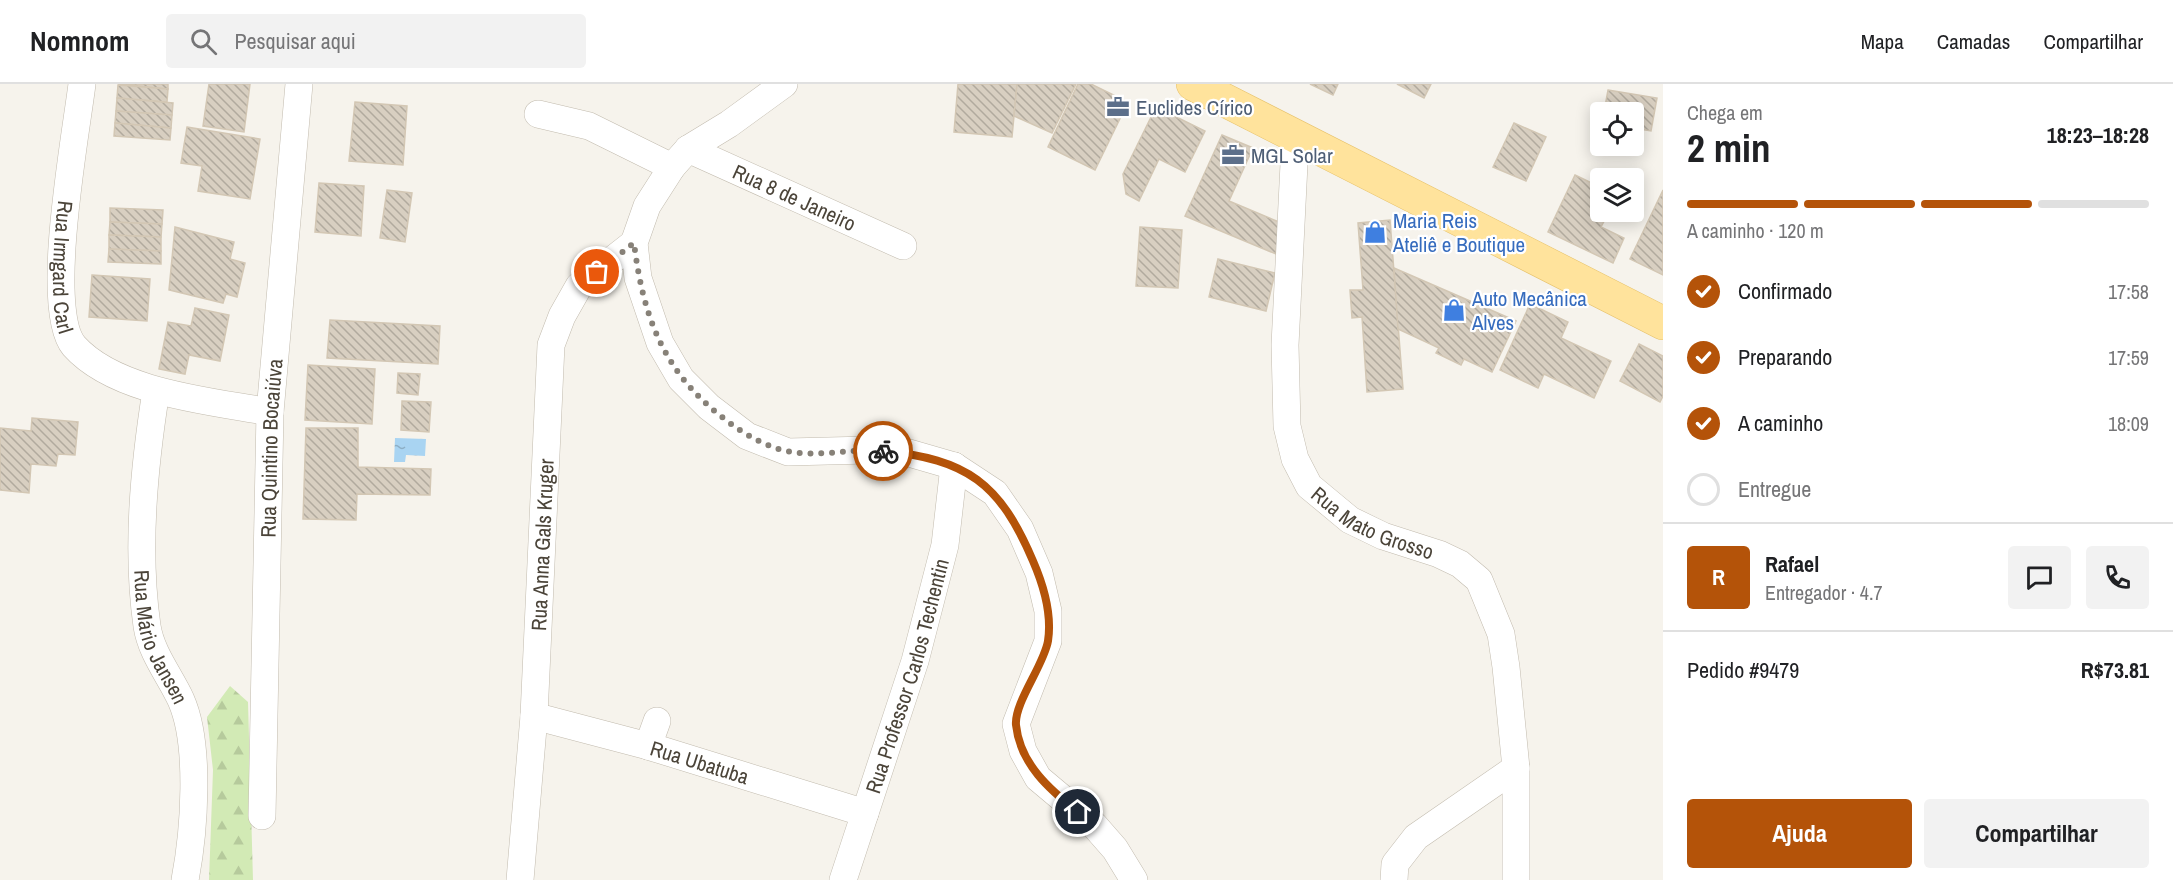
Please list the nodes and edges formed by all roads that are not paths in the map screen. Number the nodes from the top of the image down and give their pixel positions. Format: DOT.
graph roads {
  1 [pos="82,84"];
  2 [pos="299,84"];
  3 [pos="783,84"];
  4 [pos="1193,84"];
  5 [pos="538,114"];
  6 [pos="1299,138"];
  7 [pos="680,158"];
  8 [pos="634,243"];
  9 [pos="903,246"];
  10 [pos="1663,324"];
  11 [pos="156,391"];
  12 [pos="270,412"];
  13 [pos="954,466"];
  14 [pos="534,716"];
  15 [pos="1516,768"];
  16 [pos="865,813"];
  17 [pos="262,816"];
  18 [pos="185,880"];
  19 [pos="520,880"];
  20 [pos="843,880"];
  21 [pos="1134,880"];
  22 [pos="1394,880"];
  23 [pos="1516,880"];
  1 -- 11 [label="street, Rua Irmgard Carl"];
  2 -- 12 [label="street, Rua Quintino Bocaiúva"];
  3 -- 7 [label="street"];
  4 -- 6 [label="main road"];
  5 -- 7 [label="street, Rua 8 de Janeiro"];
  6 -- 10 [label="main road"];
  6 -- 15 [label="street, Rua Mato Grosso"];
  7 -- 8 [label="street"];
  7 -- 9 [label="street, Rua 8 de Janeiro"];
  8 -- 13 [label="street"];
  8 -- 14 [label="street, Rua Anna Gals Kruger"];
  11 -- 12 [label="street, Rua Irmgard Carl"];
  11 -- 18 [label="street, Rua Mário Jansen"];
  12 -- 17 [label="street, Rua Quintino Bocaiúva"];
  13 -- 16 [label="street, Rua Professor Carlos Techentin"];
  13 -- 21 [label="street"];
  14 -- 16 [label="street, Rua Ubatuba"];
  14 -- 19 [label="street, Rua Anna Gals Kruger"];
  15 -- 22 [label="street"];
  15 -- 23 [label="street, Rua Mato Grosso"];
  16 -- 20 [label="street, Rua Professor Carlos Techentin"];
}
